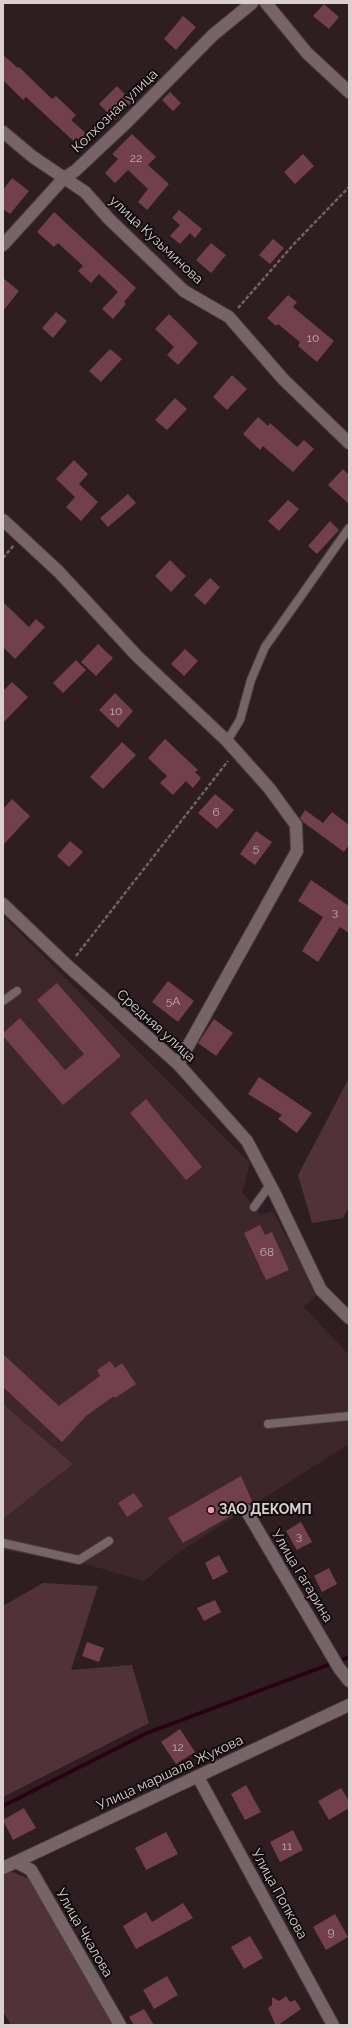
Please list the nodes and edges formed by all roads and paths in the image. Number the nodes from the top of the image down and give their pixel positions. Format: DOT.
graph roads {
  1 [pos="252,3"];
  2 [pos="266,3"];
  3 [pos="349,92"];
  4 [pos="3,132"];
  5 [pos="64,178"];
  6 [pos="349,187"];
  7 [pos="3,245"];
  8 [pos="229,317"];
  9 [pos="349,443"];
  10 [pos="3,520"];
  11 [pos="349,528"];
  12 [pos="227,741"];
  13 [pos="235,751"];
  14 [pos="3,904"];
  15 [pos="68,966"];
  16 [pos="17,991"];
  17 [pos="3,1001"];
  18 [pos="178,1064"];
  19 [pos="270,1186"];
  20 [pos="254,1207"];
  21 [pos="349,1318"];
  22 [pos="349,1416"];
  23 [pos="268,1424"];
  24 [pos="246,1510"];
  25 [pos="109,1541"];
  26 [pos="3,1543"];
  27 [pos="349,1681"];
  28 [pos="349,1705"];
  29 [pos="198,1777"];
  30 [pos="16,1862"];
  31 [pos="3,1868"];
  32 [pos="120,2025"];
  33 [pos="333,2025"];
  1 -- 5 [label="street, Колхозная улица"];
  2 -- 3 [label="street"];
  4 -- 5 [label="street, улица Кузьминова"];
  5 -- 7 [label="street, Колхозная улица"];
  5 -- 8 [label="street, улица Кузьминова"];
  6 -- 8 [label="path"];
  8 -- 9 [label="street, улица Кузьминова"];
  10 -- 12 [label="street"];
  11 -- 12 [label="lane"];
  12 -- 13 [label="street"];
  13 -- 15 [label="path"];
  13 -- 18 [label="street"];
  14 -- 15 [label="street, Средняя улица"];
  15 -- 18 [label="street, Средняя улица"];
  16 -- 17 [label="lane"];
  18 -- 19 [label="street, Средняя улица"];
  19 -- 20 [label="lane"];
  19 -- 21 [label="street, Средняя улица"];
  22 -- 23 [label="lane"];
  24 -- 27 [label="street, Улица Гагарина"];
  25 -- 26 [label="lane"];
  28 -- 29 [label="street, Улица маршала Жукова"];
  29 -- 30 [label="street, Улица маршала Жукова"];
  29 -- 33 [label="street, Улица Попкова"];
  30 -- 31 [label="street, Улица маршала Жукова"];
  30 -- 32 [label="street, Улица Чкалова"];
}
